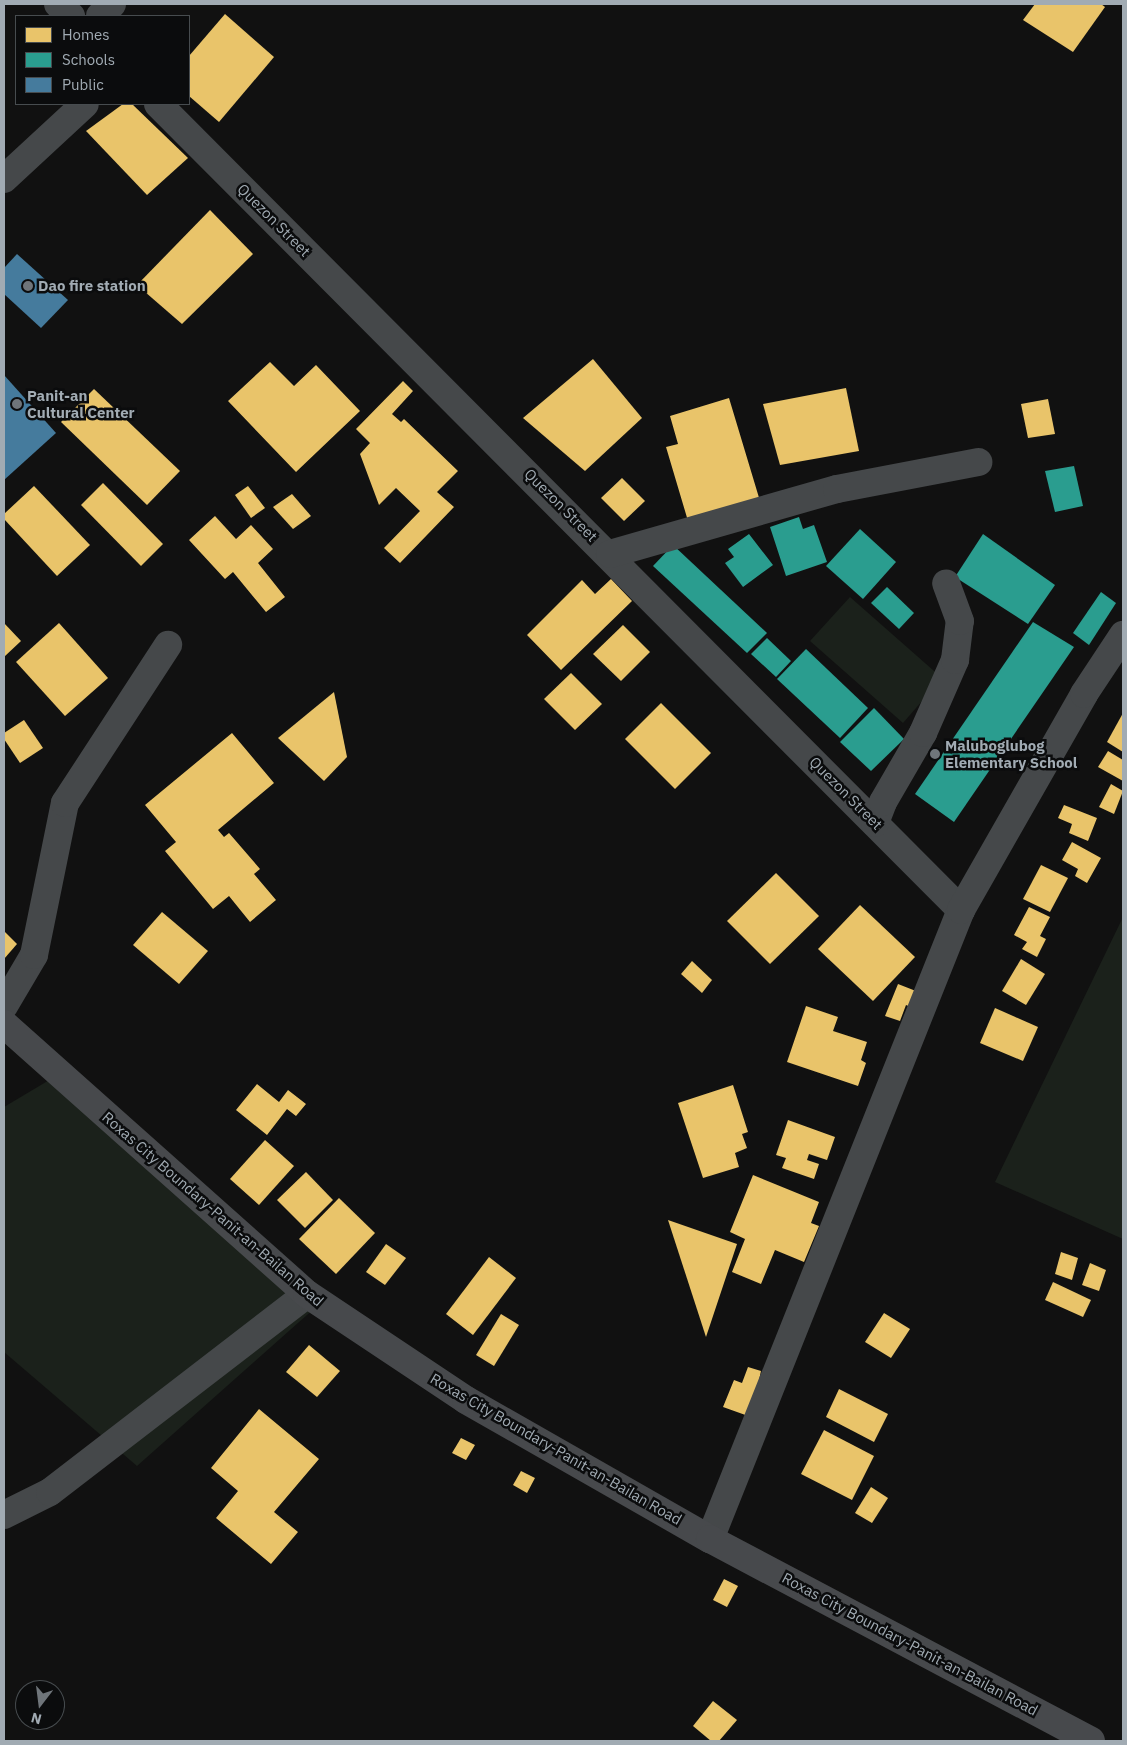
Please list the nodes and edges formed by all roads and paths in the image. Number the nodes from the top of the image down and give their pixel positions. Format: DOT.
graph roads {
  1 [pos="58,4"];
  2 [pos="112,4"];
  3 [pos="70,15"];
  4 [pos="101,15"];
  5 [pos="84,105"];
  6 [pos="159,105"];
  7 [pos="4,179"];
  8 [pos="978,462"];
  9 [pos="610,554"];
  10 [pos="946,583"];
  11 [pos="1123,635"];
  12 [pos="168,645"];
  13 [pos="875,823"];
  14 [pos="961,910"];
  15 [pos="5,1022"];
  16 [pos="307,1294"];
  17 [pos="4,1515"];
  18 [pos="710,1539"];
  19 [pos="1091,1741"];
  1 -- 3 [label="street"];
  2 -- 4 [label="street"];
  5 -- 7 [label="street"];
  6 -- 9 [label="street, Quezon Street"];
  8 -- 9 [label="street"];
  9 -- 13 [label="street, Quezon Street"];
  10 -- 13 [label="street"];
  11 -- 14 [label="street"];
  12 -- 15 [label="street"];
  13 -- 14 [label="street, Quezon Street"];
  14 -- 18 [label="street"];
  15 -- 16 [label="main road, Roxas City Boundary-Panit-an-Bailan Road"];
  16 -- 17 [label="street"];
  16 -- 18 [label="main road, Roxas City Boundary-Panit-an-Bailan Road"];
  18 -- 19 [label="main road, Roxas City Boundary-Panit-an-Bailan Road"];
}
